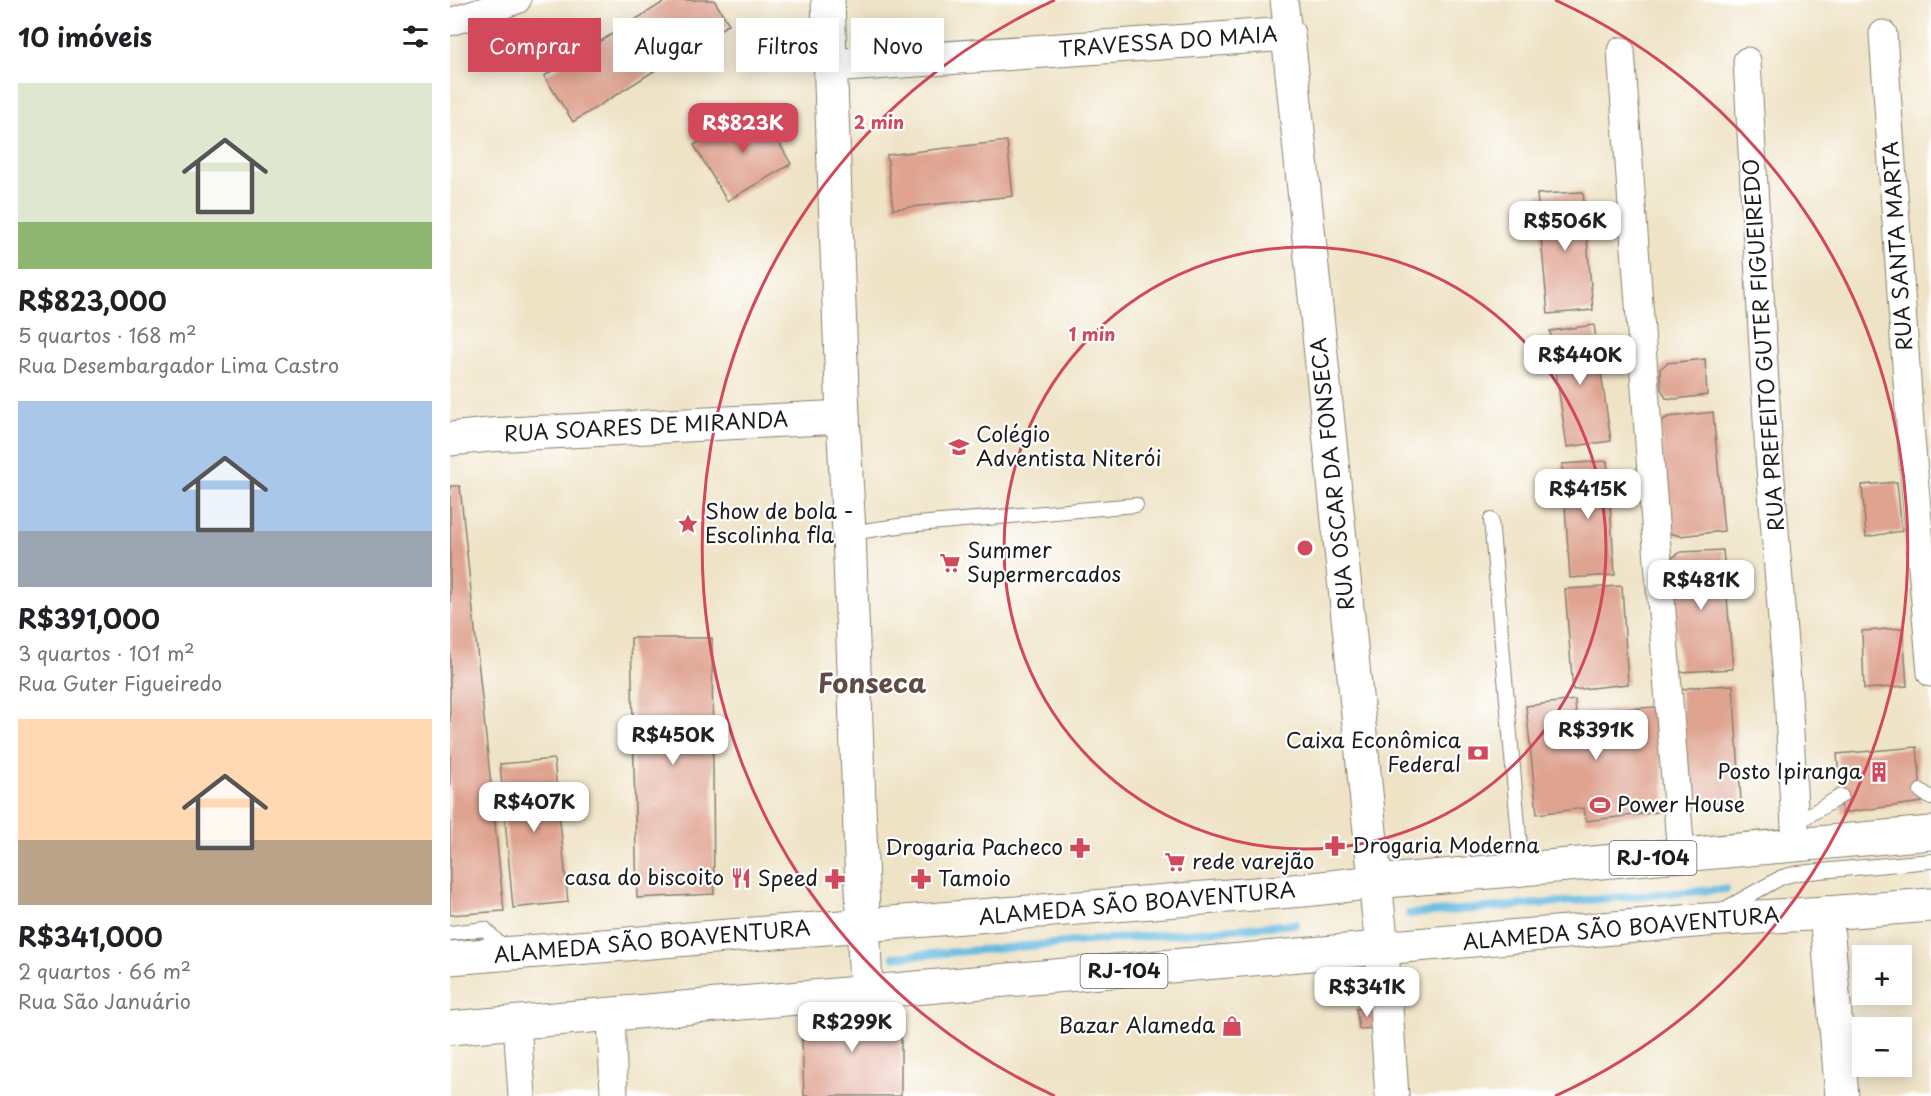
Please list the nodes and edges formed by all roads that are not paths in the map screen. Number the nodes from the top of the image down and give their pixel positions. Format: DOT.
graph roads {
  1 [pos="517,0"];
  2 [pos="828,0"];
  3 [pos="1284,0"];
  4 [pos="829,18"];
  5 [pos="450,22"];
  6 [pos="1288,34"];
  7 [pos="1883,34"];
  8 [pos="1621,51"];
  9 [pos="1747,61"];
  10 [pos="839,65"];
  11 [pos="831,72"];
  12 [pos="843,417"];
  13 [pos="450,439"];
  14 [pos="1136,505"];
  15 [pos="1491,520"];
  16 [pos="849,533"];
  17 [pos="1931,673"];
  18 [pos="1841,796"];
  19 [pos="1931,834"];
  20 [pos="1795,835"];
  21 [pos="1680,855"];
  22 [pos="1931,861"];
  23 [pos="1522,870"];
  24 [pos="1375,882"];
  25 [pos="1931,904"];
  26 [pos="1826,913"];
  27 [pos="1706,920"];
  28 [pos="863,926"];
  29 [pos="450,933"];
  30 [pos="1382,948"];
  31 [pos="508,954"];
  32 [pos="450,958"];
  33 [pos="866,994"];
  34 [pos="611,1013"];
  35 [pos="517,1022"];
  36 [pos="450,1028"];
  37 [pos="522,1096"];
  38 [pos="614,1096"];
  39 [pos="1392,1096"];
  40 [pos="1842,1096"];
  1 -- 5 [label="street"];
  2 -- 4 [label="main road"];
  3 -- 6 [label="street, RUA OSCAR DA FONSECA"];
  6 -- 10 [label="main road, TRAVESSA DO MAIA"];
  6 -- 24 [label="main road, RUA OSCAR DA FONSECA"];
  7 -- 17 [label="street, RUA SANTA MARTA"];
  8 -- 21 [label="street"];
  9 -- 20 [label="street, RUA PREFEITO GUTER FIGUEIREDO"];
  11 -- 12 [label="main road"];
  12 -- 13 [label="main road, RUA SOARES DE MIRANDA"];
  12 -- 16 [label="main road"];
  14 -- 16 [label="lane"];
  15 -- 23 [label="lane"];
  16 -- 28 [label="main road"];
  18 -- 20 [label="lane"];
  19 -- 20 [label="main road, ALAMEDA SÃO BOAVENTURA / RJ-104"];
  20 -- 21 [label="main road, ALAMEDA SÃO BOAVENTURA / RJ-104"];
  21 -- 23 [label="main road, ALAMEDA SÃO BOAVENTURA / RJ-104"];
  22 -- 27 [label="lane"];
  23 -- 24 [label="main road, ALAMEDA SÃO BOAVENTURA / RJ-104"];
  24 -- 28 [label="main road, ALAMEDA SÃO BOAVENTURA / RJ-104"];
  24 -- 30 [label="main road, RUA OSCAR DA FONSECA"];
  25 -- 26 [label="main road, ALAMEDA SÃO BOAVENTURA / RJ-104"];
  26 -- 27 [label="main road, ALAMEDA SÃO BOAVENTURA / RJ-104"];
  26 -- 40 [label="main road"];
  27 -- 30 [label="main road, ALAMEDA SÃO BOAVENTURA / RJ-104"];
  28 -- 31 [label="main road, ALAMEDA SÃO BOAVENTURA / RJ-104"];
  28 -- 33 [label="main road"];
  29 -- 31 [label="lane"];
  30 -- 33 [label="main road, ALAMEDA SÃO BOAVENTURA / RJ-104"];
  30 -- 39 [label="main road, RUA OSCAR DA FONSECA"];
  31 -- 32 [label="main road, ALAMEDA SÃO BOAVENTURA / RJ-104"];
  33 -- 34 [label="main road, ALAMEDA SÃO BOAVENTURA / RJ-104"];
  34 -- 35 [label="main road, ALAMEDA SÃO BOAVENTURA / RJ-104"];
  34 -- 38 [label="street"];
  35 -- 36 [label="main road, ALAMEDA SÃO BOAVENTURA / RJ-104"];
  35 -- 37 [label="street"];
}
